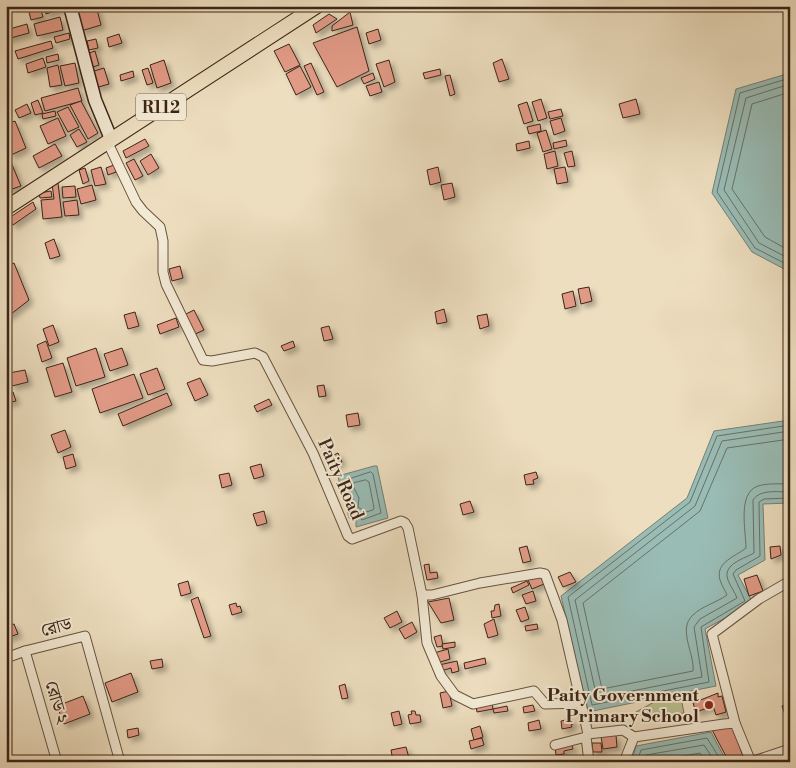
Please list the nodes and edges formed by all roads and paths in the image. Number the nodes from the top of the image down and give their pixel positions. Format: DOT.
graph roads {
  1 [pos="70,6"];
  2 [pos="317,6"];
  3 [pos="109,140"];
  4 [pos="6,208"];
  5 [pos="790,581"];
  6 [pos="422,596"];
  7 [pos="25,652"];
  8 [pos="6,658"];
  9 [pos="581,703"];
  10 [pos="735,723"];
  11 [pos="587,735"];
  12 [pos="634,737"];
  13 [pos="555,745"];
  14 [pos="790,749"];
  15 [pos="57,762"];
  16 [pos="120,762"];
  17 [pos="589,762"];
  18 [pos="624,762"];
  19 [pos="751,762"];
  1 -- 3 [label="street"];
  2 -- 3 [label="main road, R112"];
  3 -- 4 [label="main road, R112"];
  3 -- 6 [label="street, Paity Road"];
  5 -- 10 [label="street"];
  6 -- 9 [label="street"];
  6 -- 9 [label="street"];
  7 -- 8 [label="street, রোড"];
  7 -- 15 [label="street, রোড ২"];
  7 -- 16 [label="street, রোড"];
  9 -- 11 [label="street"];
  10 -- 12 [label="street"];
  10 -- 19 [label="street"];
  11 -- 12 [label="street"];
  11 -- 13 [label="street"];
  11 -- 17 [label="street"];
  12 -- 18 [label="street"];
  14 -- 19 [label="street"];
}
